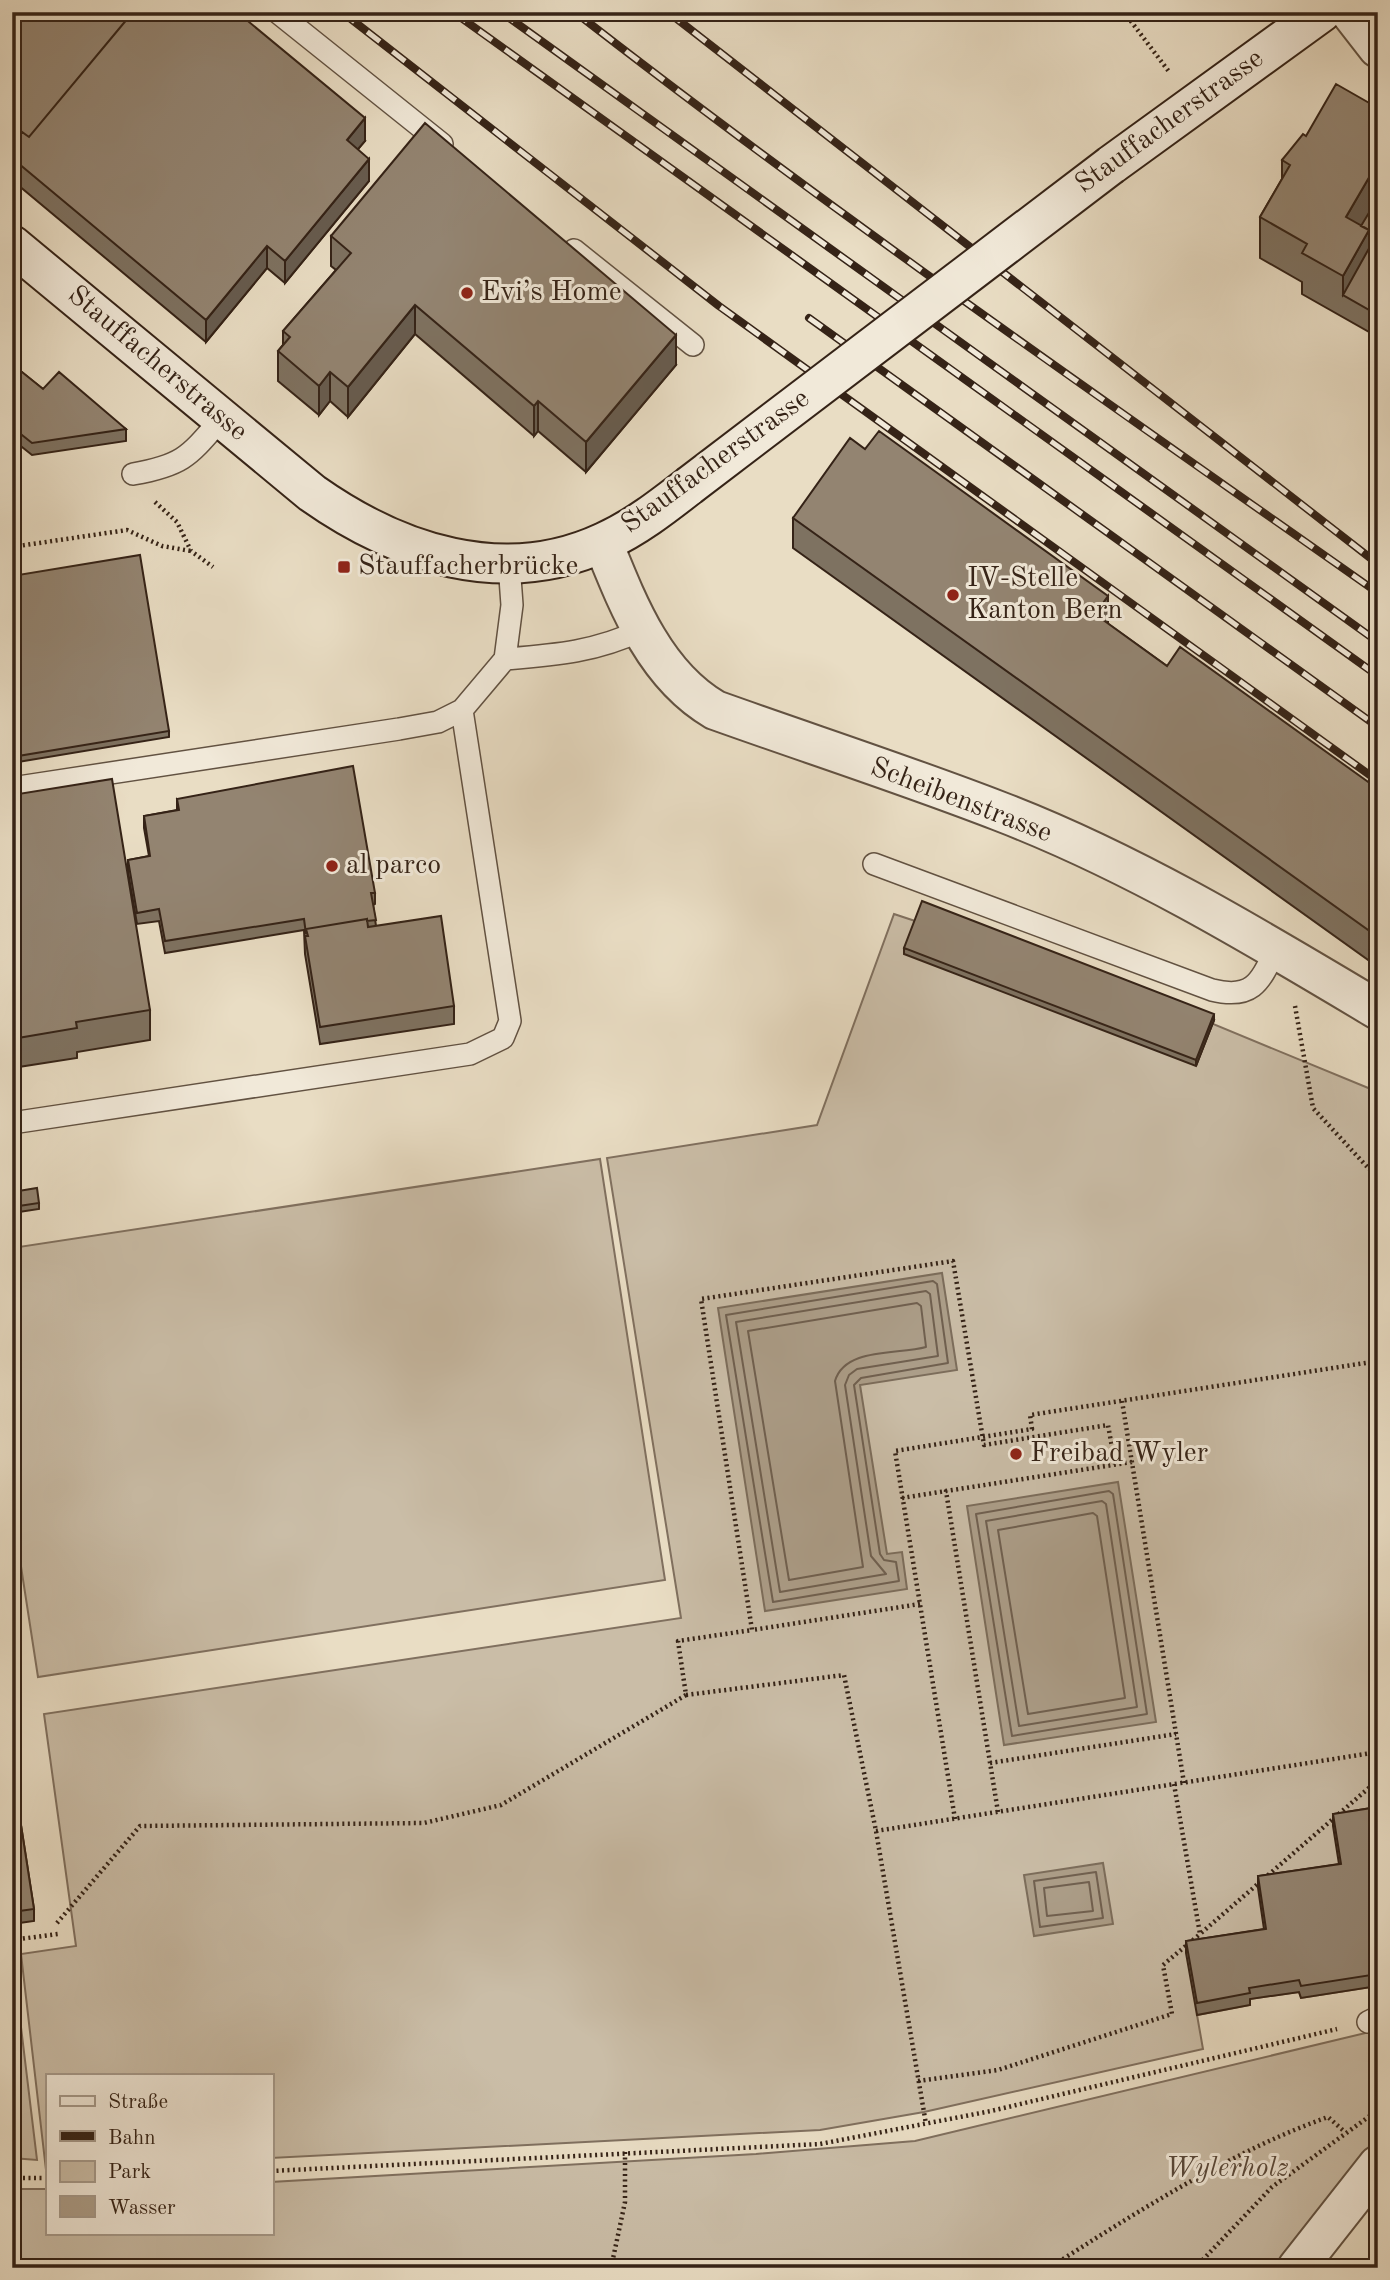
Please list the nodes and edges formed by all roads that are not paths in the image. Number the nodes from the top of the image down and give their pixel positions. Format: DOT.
graph roads {
  1 [pos="277,12"];
  2 [pos="1322,12"];
  3 [pos="1350,12"];
  4 [pos="1378,48"];
  5 [pos="458,157"];
  6 [pos="554,234"];
  7 [pos="12,245"];
  8 [pos="693,345"];
  9 [pos="222,418"];
  10 [pos="133,474"];
  11 [pos="603,543"];
  12 [pos="509,564"];
  13 [pos="641,630"];
  14 [pos="505,659"];
  15 [pos="461,710"];
  16 [pos="12,788"];
  17 [pos="874,864"];
  18 [pos="1276,949"];
  19 [pos="1378,1010"];
  20 [pos="12,1123"];
  21 [pos="1378,2165"];
  22 [pos="1297,2268"];
  1 -- 5 [label="lane"];
  2 -- 11 [label="street, Stauffacherstrasse, bridge"];
  3 -- 4 [label="street"];
  6 -- 8 [label="lane"];
  7 -- 9 [label="street, Stauffacherstrasse"];
  9 -- 10 [label="lane"];
  9 -- 12 [label="street, Stauffacherstrasse"];
  11 -- 12 [label="street, Stauffacherstrasse"];
  11 -- 13 [label="street, Scheibenstrasse"];
  12 -- 14 [label="lane"];
  13 -- 14 [label="lane"];
  13 -- 18 [label="street, Scheibenstrasse"];
  14 -- 15 [label="lane"];
  15 -- 16 [label="lane"];
  15 -- 20 [label="lane"];
  17 -- 18 [label="lane"];
  18 -- 19 [label="street, Scheibenstrasse"];
  21 -- 22 [label="street"];
}
